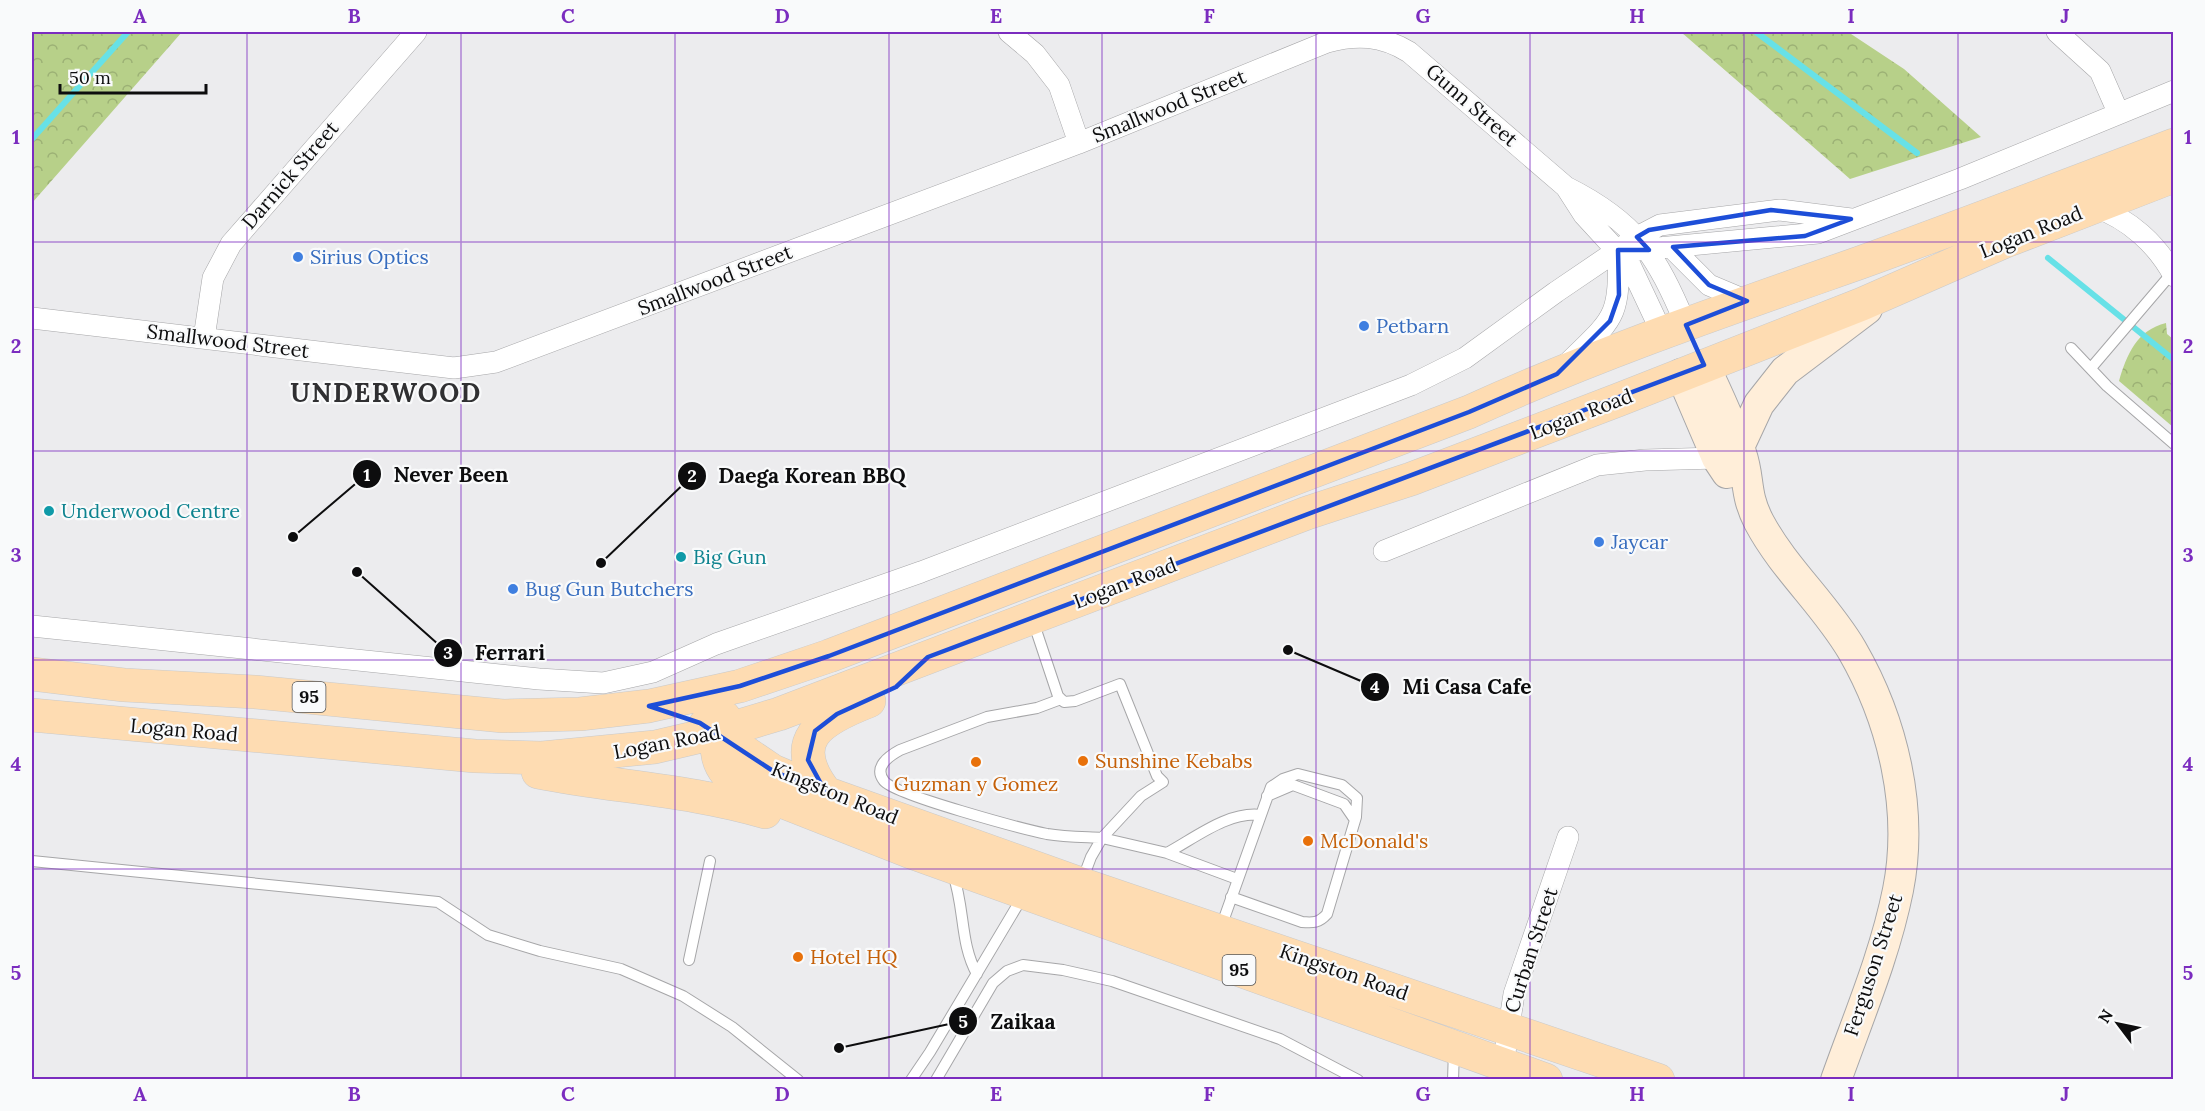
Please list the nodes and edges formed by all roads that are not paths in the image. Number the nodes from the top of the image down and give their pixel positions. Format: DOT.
graph roads {
  1 [pos="416,32"];
  2 [pos="1009,32"];
  3 [pos="2057,32"];
  4 [pos="1371,36"];
  5 [pos="2174,91"];
  6 [pos="2118,112"];
  7 [pos="1079,143"];
  8 [pos="2174,145"];
  9 [pos="2174,176"];
  10 [pos="1566,187"];
  11 [pos="2095,207"];
  12 [pos="1851,219"];
  13 [pos="1643,243"];
  14 [pos="1671,247"];
  15 [pos="1618,250"];
  16 [pos="2172,271"];
  17 [pos="1891,291"];
  18 [pos="1747,301"];
  19 [pos="32,318"];
  20 [pos="1674,329"];
  21 [pos="204,339"];
  22 [pos="2071,348"];
  23 [pos="2091,368"];
  24 [pos="1692,370"];
  25 [pos="1557,374"];
  26 [pos="2174,444"];
  27 [pos="1728,452"];
  28 [pos="1384,551"];
  29 [pos="1032,618"];
  30 [pos="32,626"];
  31 [pos="928,657"];
  32 [pos="32,674"];
  33 [pos="740,686"];
  34 [pos="1061,699"];
  35 [pos="649,706"];
  36 [pos="32,715"];
  37 [pos="719,732"];
  38 [pos="475,756"];
  39 [pos="826,793"];
  40 [pos="1267,796"];
  41 [pos="1261,815"];
  42 [pos="914,819"];
  43 [pos="1354,820"];
  44 [pos="1569,837"];
  45 [pos="1102,838"];
  46 [pos="1167,853"];
  47 [pos="32,861"];
  48 [pos="710,861"];
  49 [pos="950,866"];
  50 [pos="1237,879"];
  51 [pos="1032,881"];
  52 [pos="1081,884"];
  53 [pos="1231,897"];
  54 [pos="1220,930"];
  55 [pos="689,960"];
  56 [pos="977,974"];
  57 [pos="1508,1028"];
  58 [pos="1454,1047"];
  59 [pos="1502,1070"];
  60 [pos="798,1080"];
  61 [pos="910,1080"];
  62 [pos="936,1080"];
  63 [pos="1358,1080"];
  64 [pos="1453,1080"];
  65 [pos="1546,1080"];
  66 [pos="1658,1080"];
  67 [pos="1836,1080"];
  1 -- 21 [label="street, Darnick Street"];
  2 -- 7 [label="street"];
  3 -- 6 [label="street"];
  4 -- 7 [label="street, Smallwood Street"];
  4 -- 10 [label="street, Gunn Street"];
  5 -- 6 [label="street"];
  6 -- 12 [label="street"];
  7 -- 21 [label="street, Smallwood Street"];
  8 -- 18 [label="main road, Logan Road"];
  9 -- 11 [label="main road, Logan Road"];
  10 -- 13 [label="street, Gunn Street"];
  10 -- 15 [label="street, Gunn Street"];
  11 -- 16 [label="street"];
  11 -- 17 [label="main road, Logan Road"];
  12 -- 13 [label="street"];
  12 -- 14 [label="street"];
  13 -- 14 [label="street"];
  13 -- 15 [label="street"];
  13 -- 20 [label="street, Gunn Street"];
  14 -- 18 [label="street"];
  15 -- 20 [label="street, Gunn Street"];
  15 -- 25 [label="street"];
  15 -- 30 [label="street"];
  16 -- 23 [label="lane"];
  17 -- 24 [label="main road, Logan Road"];
  17 -- 27 [label="street"];
  18 -- 20 [label="main road, Logan Road"];
  19 -- 21 [label="street, Smallwood Street"];
  20 -- 24 [label="main road"];
  20 -- 25 [label="main road, Logan Road"];
  22 -- 23 [label="lane"];
  23 -- 26 [label="lane"];
  24 -- 27 [label="street, Ferguson Street"];
  24 -- 29 [label="main road, Logan Road"];
  25 -- 33 [label="main road, Logan Road"];
  27 -- 28 [label="street"];
  27 -- 67 [label="street, Ferguson Street"];
  29 -- 31 [label="main road, Logan Road"];
  29 -- 34 [label="lane"];
  31 -- 37 [label="main road, Logan Road"];
  31 -- 39 [label="main road"];
  32 -- 35 [label="main road, Logan Road / 95"];
  33 -- 35 [label="main road, Logan Road"];
  33 -- 37 [label="main road"];
  34 -- 42 [label="lane"];
  34 -- 45 [label="lane"];
  35 -- 37 [label="main road, 95"];
  36 -- 38 [label="main road, Logan Road / 95"];
  37 -- 38 [label="main road, Logan Road / 95"];
  37 -- 39 [label="main road, Kingston Road / 95"];
  37 -- 42 [label="main road, Kingston Road / 95"];
  38 -- 42 [label="main road, 95"];
  39 -- 42 [label="main road, Kingston Road / 95"];
  40 -- 41 [label="lane"];
  40 -- 43 [label="lane"];
  40 -- 43 [label="lane"];
  41 -- 46 [label="lane"];
  41 -- 50 [label="lane"];
  42 -- 45 [label="lane"];
  42 -- 49 [label="main road, Kingston Road / 95"];
  42 -- 51 [label="main road, Kingston Road / 95"];
  43 -- 53 [label="lane"];
  44 -- 57 [label="street, Curban Street"];
  45 -- 46 [label="lane"];
  45 -- 52 [label="lane"];
  46 -- 50 [label="lane"];
  47 -- 60 [label="lane"];
  48 -- 55 [label="lane"];
  49 -- 51 [label="main road, Kingston Road / 95"];
  49 -- 56 [label="lane"];
  50 -- 53 [label="lane"];
  51 -- 52 [label="main road, Kingston Road / 95"];
  51 -- 56 [label="lane"];
  51 -- 58 [label="main road, Kingston Road / 95"];
  52 -- 54 [label="main road, Kingston Road / 95"];
  53 -- 54 [label="lane"];
  54 -- 57 [label="main road, Kingston Road / 95"];
  56 -- 61 [label="lane"];
  57 -- 59 [label="street, Curban Street"];
  57 -- 66 [label="main road, Kingston Road / 95"];
  58 -- 59 [label="main road, Kingston Road / 95"];
  58 -- 64 [label="lane"];
  59 -- 65 [label="main road, Kingston Road / 95"];
  62 -- 63 [label="lane"];
}
